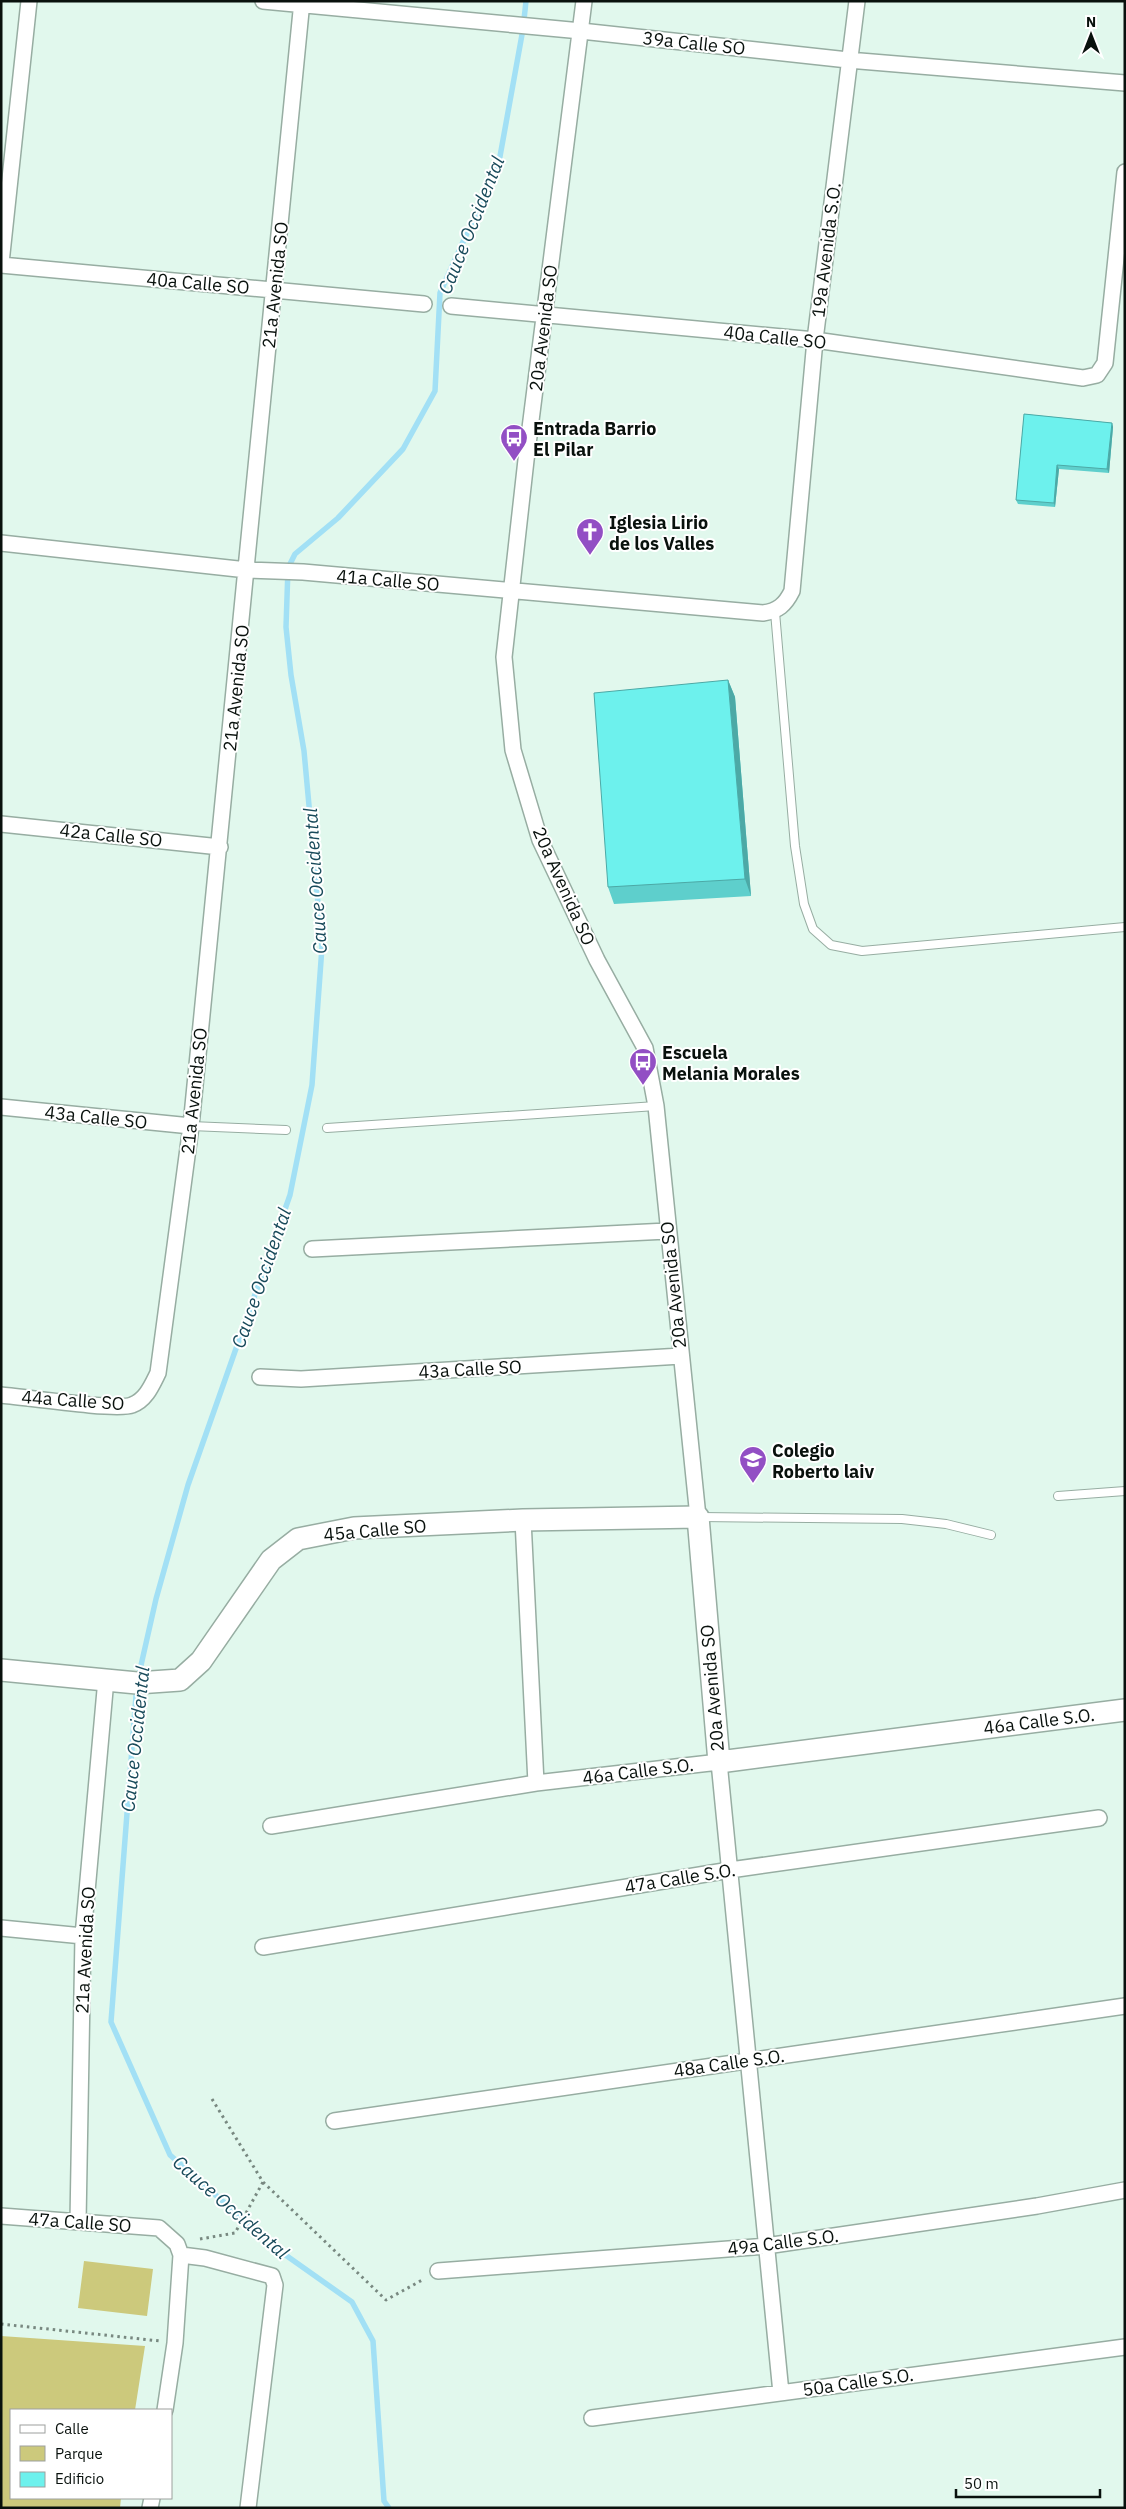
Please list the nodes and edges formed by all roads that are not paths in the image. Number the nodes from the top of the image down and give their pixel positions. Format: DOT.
graph roads {
  1 [pos="29,1"];
  2 [pos="263,1"];
  3 [pos="584,1"];
  4 [pos="857,1"];
  5 [pos="302,3"];
  6 [pos="581,31"];
  7 [pos="848,60"];
  8 [pos="1125,83"];
  9 [pos="1125,172"];
  10 [pos="1,264"];
  11 [pos="274,290"];
  12 [pos="424,304"];
  13 [pos="451,306"];
  14 [pos="544,315"];
  15 [pos="815,340"];
  16 [pos="1,543"];
  17 [pos="247,570"];
  18 [pos="512,590"];
  19 [pos="775,612"];
  20 [pos="1,824"];
  21 [pos="220,847"];
  22 [pos="1125,927"];
  23 [pos="656,1106"];
  24 [pos="1,1107"];
  25 [pos="191,1126"];
  26 [pos="327,1128"];
  27 [pos="286,1130"];
  28 [pos="667,1231"];
  29 [pos="312,1249"];
  30 [pos="681,1356"];
  31 [pos="158,1373"];
  32 [pos="260,1377"];
  33 [pos="1,1395"];
  34 [pos="1125,1491"];
  35 [pos="1058,1496"];
  36 [pos="698,1517"];
  37 [pos="523,1520"];
  38 [pos="991,1535"];
  39 [pos="1,1670"];
  40 [pos="106,1679"];
  41 [pos="1125,1710"];
  42 [pos="719,1762"];
  43 [pos="536,1783"];
  44 [pos="1099,1818"];
  45 [pos="271,1826"];
  46 [pos="730,1870"];
  47 [pos="1,1928"];
  48 [pos="83,1936"];
  49 [pos="263,1947"];
  50 [pos="1125,2006"];
  51 [pos="748,2060"];
  52 [pos="334,2121"];
  53 [pos="1125,2190"];
  54 [pos="1,2216"];
  55 [pos="78,2222"];
  56 [pos="766,2246"];
  57 [pos="182,2255"];
  58 [pos="438,2271"];
  59 [pos="1125,2347"];
  60 [pos="781,2393"];
  61 [pos="165,2409"];
  62 [pos="592,2418"];
  63 [pos="248,2508"];
  1 -- 10 [label="street"];
  2 -- 5 [label="street, 39a Calle SO"];
  3 -- 6 [label="street, 20a Avenida SO"];
  4 -- 7 [label="street, 19a Avenida S.O."];
  5 -- 6 [label="street, 39a Calle SO"];
  5 -- 11 [label="street, 21a Avenida SO"];
  6 -- 7 [label="street, 39a Calle SO"];
  6 -- 14 [label="street, 20a Avenida SO"];
  7 -- 8 [label="street, 39a Calle SO"];
  7 -- 15 [label="street, 19a Avenida S.O."];
  9 -- 15 [label="street, 40a Calle SO"];
  10 -- 11 [label="street, 40a Calle SO"];
  11 -- 12 [label="street, 40a Calle SO"];
  11 -- 17 [label="street, 21a Avenida SO"];
  13 -- 14 [label="street, 40a Calle SO"];
  14 -- 15 [label="street, 40a Calle SO"];
  14 -- 18 [label="street, 20a Avenida SO"];
  15 -- 19 [label="street, 19a Avenida S.O."];
  16 -- 17 [label="street, 41a Calle SO"];
  17 -- 18 [label="street, 41a Calle SO"];
  17 -- 21 [label="street, 21a Avenida SO"];
  18 -- 19 [label="street, 41a Calle SO"];
  18 -- 23 [label="street, 20a Avenida SO"];
  19 -- 22 [label="lane"];
  20 -- 21 [label="street, 42a Calle SO"];
  21 -- 25 [label="street, 21a Avenida SO"];
  23 -- 26 [label="lane"];
  23 -- 28 [label="street, 20a Avenida SO"];
  24 -- 25 [label="street, 43a Calle SO"];
  25 -- 27 [label="lane"];
  25 -- 31 [label="street, 21a Avenida SO"];
  28 -- 29 [label="street"];
  28 -- 30 [label="street, 20a Avenida SO"];
  30 -- 32 [label="street, 43a Calle SO"];
  30 -- 36 [label="street, 20a Avenida SO"];
  31 -- 33 [label="street, 44a Calle SO"];
  34 -- 35 [label="lane"];
  36 -- 37 [label="street, 45a Calle SO"];
  36 -- 38 [label="lane"];
  36 -- 42 [label="street, 20a Avenida SO"];
  37 -- 40 [label="street, 45a Calle SO"];
  37 -- 43 [label="street"];
  39 -- 40 [label="street, 45a Calle SO"];
  40 -- 48 [label="street, 21a Avenida SO"];
  41 -- 42 [label="street, 46a Calle S.O."];
  42 -- 43 [label="street, 46a Calle S.O."];
  42 -- 46 [label="street"];
  43 -- 45 [label="street, 46a Calle S.O."];
  44 -- 46 [label="street, 47a Calle S.O."];
  46 -- 49 [label="street, 47a Calle S.O."];
  46 -- 51 [label="street"];
  47 -- 48 [label="street"];
  48 -- 55 [label="street, 21a Avenida SO"];
  50 -- 51 [label="street, 48a Calle S.O."];
  51 -- 52 [label="street, 48a Calle S.O."];
  51 -- 56 [label="street"];
  53 -- 56 [label="street, 49a Calle S.O."];
  54 -- 55 [label="street, 47a Calle SO"];
  55 -- 57 [label="street, 47a Calle SO"];
  56 -- 58 [label="street, 49a Calle S.O."];
  56 -- 60 [label="street"];
  57 -- 61 [label="street"];
  57 -- 63 [label="street"];
  59 -- 60 [label="street, 50a Calle S.O."];
  60 -- 62 [label="street, 50a Calle S.O."];
}
